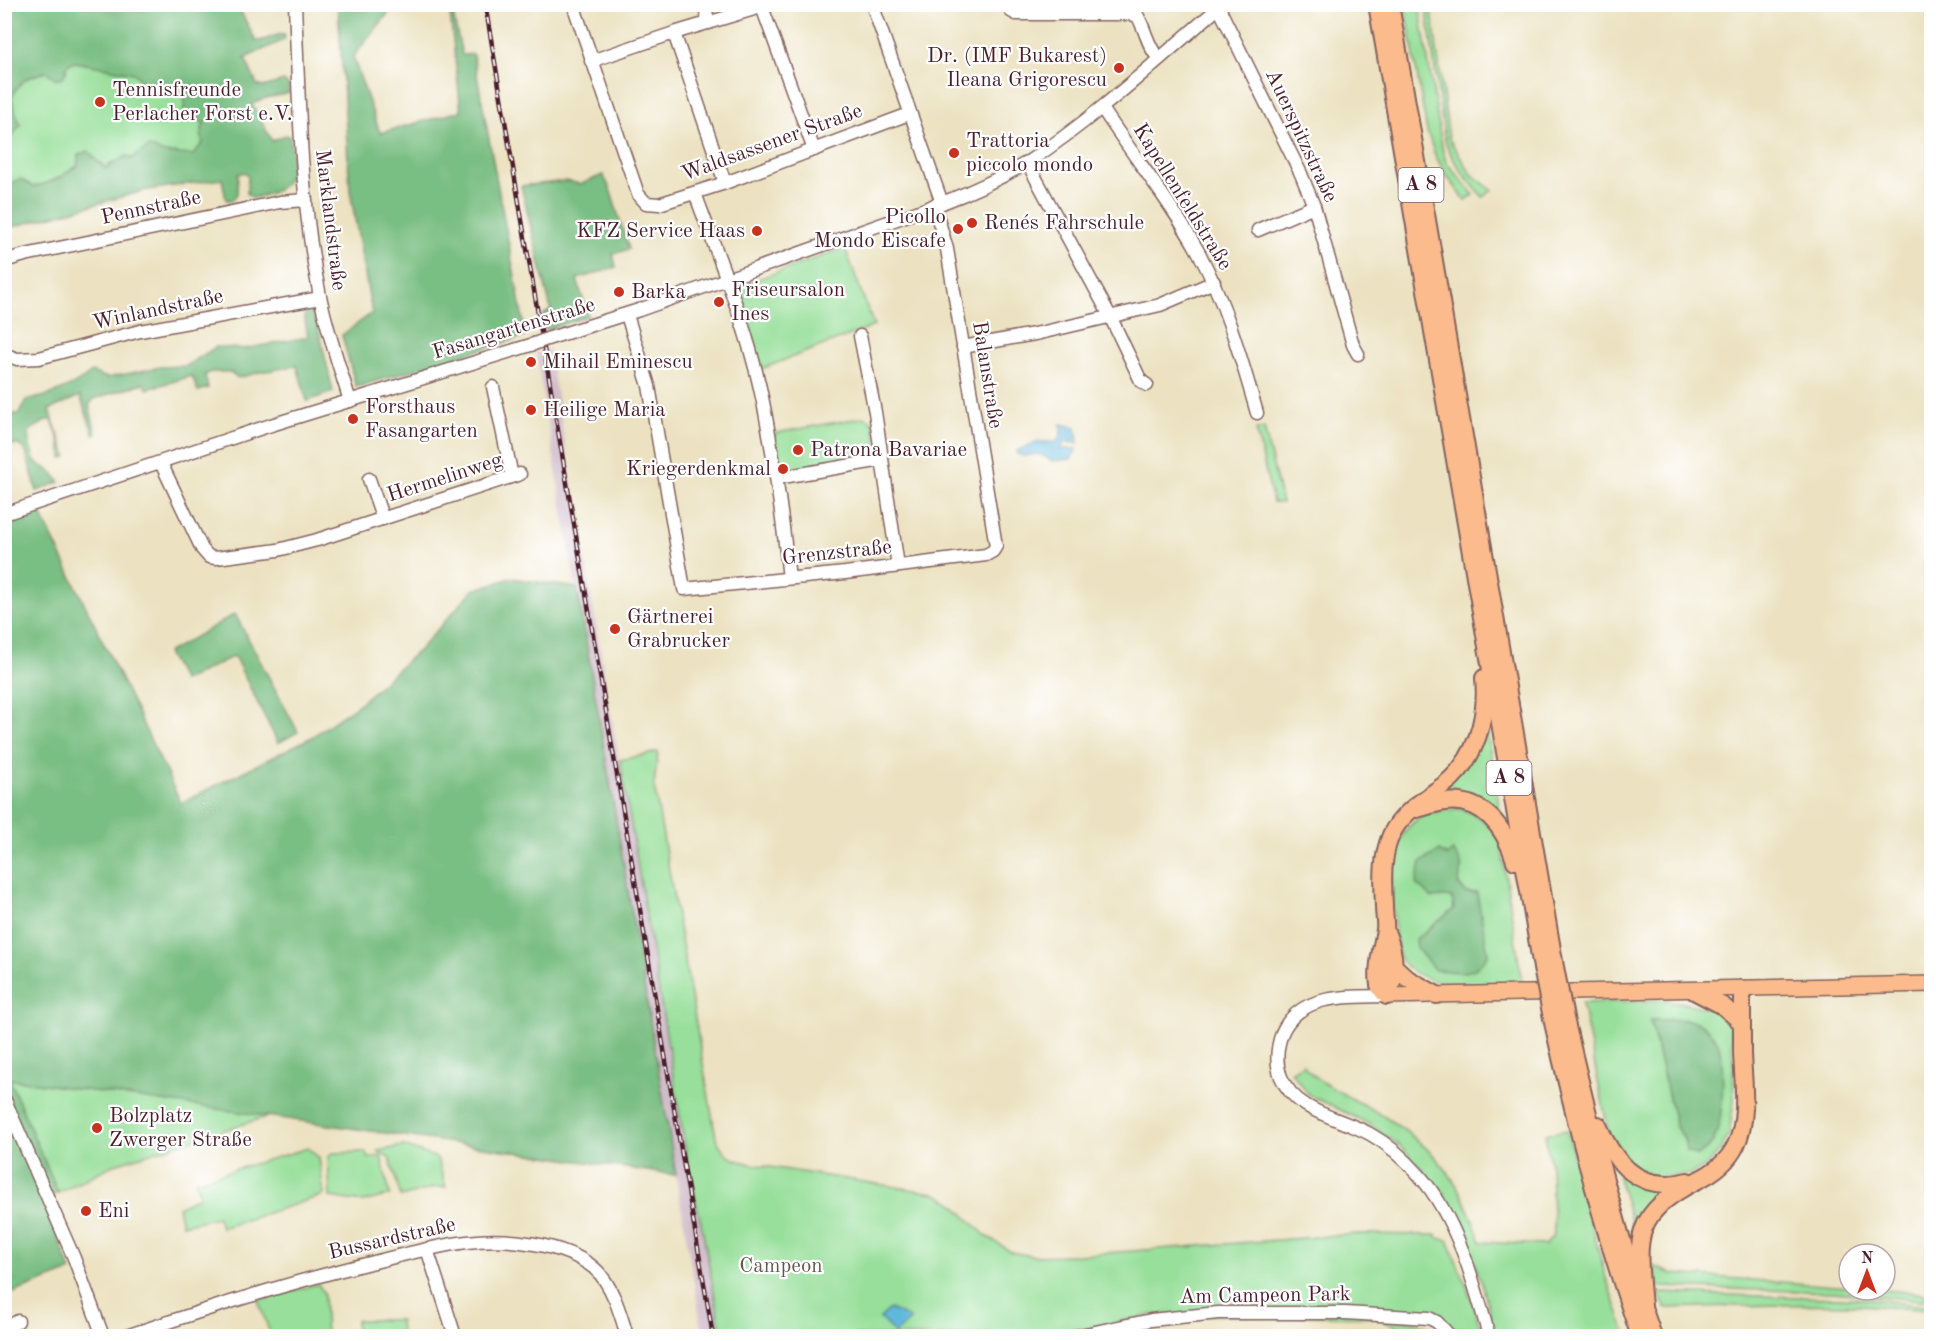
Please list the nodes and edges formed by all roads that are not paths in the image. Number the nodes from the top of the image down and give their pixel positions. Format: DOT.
graph roads {
  1 [pos="295,4"];
  2 [pos="573,4"];
  3 [pos="704,4"];
  4 [pos="872,4"];
  5 [pos="1009,4"];
  6 [pos="1377,4"];
  7 [pos="1390,4"];
  8 [pos="766,6"];
  9 [pos="1221,6"];
  10 [pos="1134,10"];
  11 [pos="710,23"];
  12 [pos="674,33"];
  13 [pos="1159,59"];
  14 [pos="591,61"];
  15 [pos="1102,108"];
  16 [pos="909,114"];
  17 [pos="814,150"];
  18 [pos="1026,162"];
  19 [pos="725,183"];
  20 [pos="695,193"];
  21 [pos="306,200"];
  22 [pos="938,204"];
  23 [pos="1314,206"];
  24 [pos="1258,230"];
  25 [pos="4,261"];
  26 [pos="727,279"];
  27 [pos="1214,282"];
  28 [pos="320,298"];
  29 [pos="627,315"];
  30 [pos="1110,316"];
  31 [pos="860,336"];
  32 [pos="963,347"];
  33 [pos="4,354"];
  34 [pos="1358,354"];
  35 [pos="1147,385"];
  36 [pos="493,387"];
  37 [pos="350,401"];
  38 [pos="1257,413"];
  39 [pos="882,460"];
  40 [pos="161,463"];
  41 [pos="777,478"];
  42 [pos="369,479"];
  43 [pos="4,514"];
  44 [pos="383,519"];
  45 [pos="993,551"];
  46 [pos="898,566"];
  47 [pos="789,578"];
  48 [pos="1486,642"];
  49 [pos="1413,810"];
  50 [pos="1533,914"];
  51 [pos="1385,929"];
  52 [pos="1395,967"];
  53 [pos="1548,967"];
  54 [pos="1932,984"];
  55 [pos="1742,989"];
  56 [pos="1694,991"];
  57 [pos="1437,995"];
  58 [pos="1387,996"];
  59 [pos="1558,1018"];
  60 [pos="1741,1022"];
  61 [pos="1573,1053"];
  62 [pos="4,1098"];
  63 [pos="1711,1174"];
  64 [pos="427,1249"];
  65 [pos="1630,1274"];
  66 [pos="1636,1306"];
  67 [pos="18,1321"];
  68 [pos="8,1336"];
  69 [pos="103,1336"];
  70 [pos="126,1336"];
  71 [pos="455,1336"];
  72 [pos="627,1336"];
  73 [pos="1076,1336"];
  74 [pos="1450,1336"];
  75 [pos="1489,1336"];
  76 [pos="1640,1336"];
  77 [pos="1653,1336"];
  1 -- 21 [label="street, Marklandstraße"];
  2 -- 14 [label="street"];
  3 -- 11 [label="street"];
  4 -- 16 [label="street, Balanstraße"];
  5 -- 10 [label="street"];
  6 -- 48 [label="highway, A 8"];
  7 -- 53 [label="highway, A 8"];
  8 -- 11 [label="street"];
  8 -- 17 [label="street"];
  9 -- 13 [label="street, Fasangartenstraße"];
  9 -- 23 [label="street, Auerspitzstraße"];
  10 -- 13 [label="street"];
  11 -- 12 [label="street"];
  12 -- 14 [label="street"];
  12 -- 19 [label="street"];
  13 -- 15 [label="street, Fasangartenstraße"];
  14 -- 20 [label="street, Waldsassener Straße"];
  15 -- 18 [label="street, Fasangartenstraße"];
  15 -- 27 [label="street, Kapellenfeldstraße"];
  16 -- 17 [label="street, Waldsassener Straße"];
  16 -- 22 [label="street, Balanstraße"];
  17 -- 19 [label="street, Waldsassener Straße"];
  18 -- 22 [label="street, Fasangartenstraße"];
  18 -- 30 [label="street"];
  19 -- 20 [label="street, Waldsassener Straße"];
  20 -- 26 [label="street"];
  21 -- 25 [label="street, Pennstraße"];
  21 -- 28 [label="street, Marklandstraße"];
  22 -- 26 [label="street, Fasangartenstraße"];
  22 -- 32 [label="street, Balanstraße"];
  23 -- 24 [label="street"];
  23 -- 34 [label="street, Auerspitzstraße"];
  26 -- 29 [label="street, Fasangartenstraße"];
  26 -- 41 [label="street"];
  27 -- 30 [label="street"];
  27 -- 38 [label="street, Kapellenfeldstraße"];
  28 -- 33 [label="street, Winlandstraße"];
  28 -- 37 [label="street, Marklandstraße"];
  29 -- 37 [label="street, Fasangartenstraße, bridge"];
  29 -- 47 [label="street, Grenzstraße"];
  30 -- 32 [label="street"];
  30 -- 35 [label="street"];
  31 -- 39 [label="street"];
  32 -- 45 [label="street, Balanstraße"];
  36 -- 44 [label="street, Hermelinweg"];
  37 -- 40 [label="street, Fasangartenstraße"];
  39 -- 41 [label="street"];
  39 -- 46 [label="street"];
  40 -- 43 [label="street, Fasangartenstraße"];
  40 -- 44 [label="street, Hermelinweg"];
  41 -- 47 [label="street"];
  42 -- 44 [label="street, Hermelinweg"];
  45 -- 46 [label="street, Grenzstraße"];
  46 -- 47 [label="street, Grenzstraße"];
  48 -- 49 [label="highway"];
  48 -- 50 [label="highway, A 8"];
  49 -- 50 [label="highway"];
  49 -- 51 [label="highway"];
  50 -- 53 [label="highway, A 8"];
  51 -- 52 [label="highway"];
  51 -- 58 [label="highway"];
  52 -- 57 [label="highway"];
  52 -- 58 [label="highway"];
  53 -- 59 [label="highway, A 8, bridge"];
  54 -- 55 [label="main road"];
  55 -- 56 [label="main road"];
  55 -- 60 [label="highway"];
  56 -- 57 [label="main road"];
  56 -- 60 [label="highway"];
  57 -- 58 [label="main road"];
  58 -- 75 [label="street"];
  59 -- 61 [label="highway, A 8"];
  59 -- 65 [label="highway, A 8"];
  60 -- 63 [label="highway"];
  61 -- 63 [label="highway"];
  61 -- 65 [label="highway, A 8"];
  62 -- 69 [label="street"];
  63 -- 65 [label="highway"];
  64 -- 70 [label="street, Bussardstraße"];
  64 -- 71 [label="street"];
  64 -- 72 [label="street, Bussardstraße"];
  65 -- 66 [label="highway"];
  66 -- 76 [label="highway"];
  66 -- 77 [label="highway"];
  67 -- 68 [label="street"];
  73 -- 74 [label="street, Am Campeon Park"];
}
